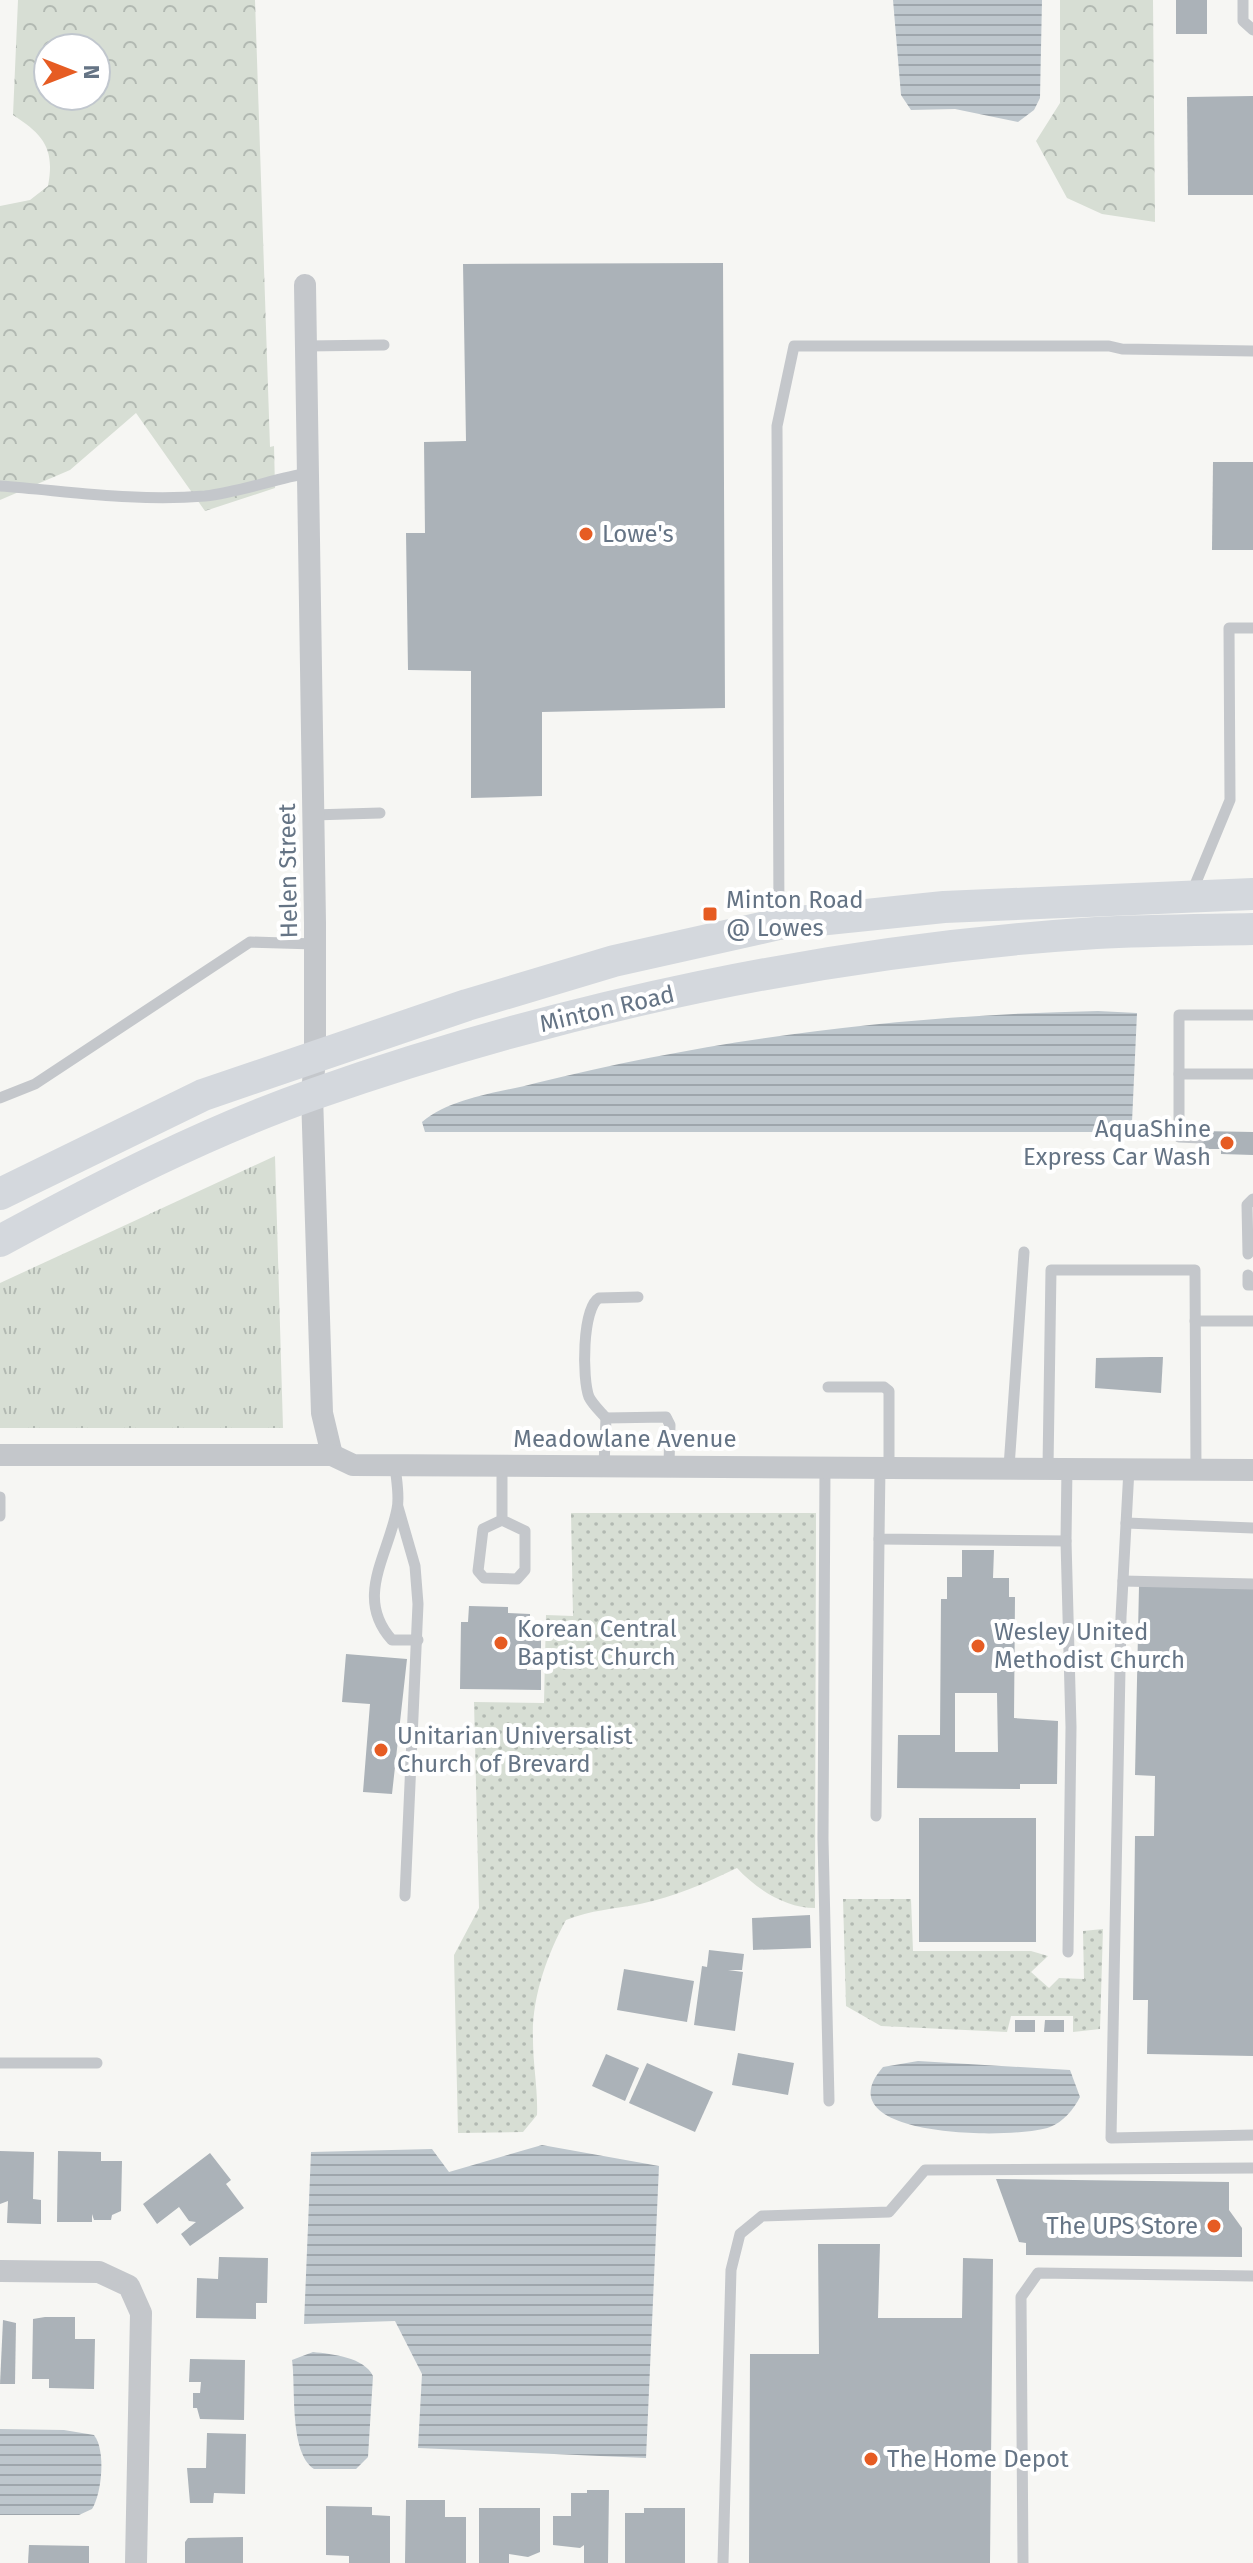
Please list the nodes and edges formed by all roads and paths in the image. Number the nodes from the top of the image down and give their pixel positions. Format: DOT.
graph roads {
  1 [pos="1243,0"];
  2 [pos="1253,30"];
  3 [pos="305,285"];
  4 [pos="384,345"];
  5 [pos="306,346"];
  6 [pos="1253,351"];
  7 [pos="308,473"];
  8 [pos="0,486"];
  9 [pos="1253,628"];
  10 [pos="380,813"];
  11 [pos="313,815"];
  12 [pos="1253,894"];
  13 [pos="1191,895"];
  14 [pos="779,924"];
  15 [pos="1253,929"];
  16 [pos="315,944"];
  17 [pos="1253,1015"];
  18 [pos="315,1057"];
  19 [pos="1179,1074"];
  20 [pos="1253,1074"];
  21 [pos="312,1095"];
  22 [pos="0,1098"];
  23 [pos="1200,1138"];
  24 [pos="0,1194"];
  25 [pos="1253,1199"];
  26 [pos="0,1241"];
  27 [pos="1024,1252"];
  28 [pos="1248,1254"];
  29 [pos="638,1297"];
  30 [pos="1195,1321"];
  31 [pos="1253,1321"];
  32 [pos="828,1387"];
  33 [pos="606,1418"];
  34 [pos="0,1455"];
  35 [pos="332,1455"];
  36 [pos="395,1465"];
  37 [pos="502,1465"];
  38 [pos="604,1465"];
  39 [pos="669,1465"];
  40 [pos="825,1466"];
  41 [pos="885,1466"];
  42 [pos="1009,1467"];
  43 [pos="1058,1467"];
  44 [pos="1129,1468"];
  45 [pos="1196,1469"];
  46 [pos="1253,1470"];
  47 [pos="0,1497"];
  48 [pos="398,1507"];
  49 [pos="0,1516"];
  50 [pos="502,1520"];
  51 [pos="1126,1523"];
  52 [pos="1253,1528"];
  53 [pos="879,1539"];
  54 [pos="1066,1541"];
  55 [pos="1123,1581"];
  56 [pos="1253,1584"];
  57 [pos="418,1640"];
  58 [pos="876,1816"];
  59 [pos="405,1896"];
  60 [pos="1068,1952"];
  61 [pos="0,2063"];
  62 [pos="97,2063"];
  63 [pos="829,2101"];
  64 [pos="1253,2135"];
  65 [pos="1253,2168"];
  66 [pos="0,2271"];
  67 [pos="1253,2276"];
  68 [pos="136,2563"];
  69 [pos="723,2563"];
  70 [pos="1023,2563"];
  1 -- 2 [label="lane"];
  3 -- 5 [label="street, Helen Street"];
  4 -- 5 [label="lane"];
  5 -- 7 [label="street, Helen Street"];
  6 -- 14 [label="lane"];
  7 -- 8 [label="lane"];
  7 -- 11 [label="street, Helen Street"];
  9 -- 13 [label="lane"];
  10 -- 11 [label="lane"];
  11 -- 16 [label="street, Helen Street"];
  12 -- 13 [label="main road, Minton Road"];
  13 -- 14 [label="main road, Minton Road"];
  14 -- 18 [label="main road, Minton Road"];
  15 -- 21 [label="main road, Minton Road"];
  16 -- 18 [label="street, Helen Street"];
  16 -- 22 [label="lane"];
  17 -- 19 [label="lane"];
  18 -- 21 [label="street, Helen Street"];
  18 -- 24 [label="main road, Minton Road"];
  19 -- 20 [label="lane"];
  19 -- 23 [label="lane"];
  21 -- 26 [label="main road, Minton Road"];
  21 -- 35 [label="street, Helen Street"];
  25 -- 28 [label="lane"];
  27 -- 42 [label="lane"];
  29 -- 33 [label="lane"];
  30 -- 31 [label="lane"];
  30 -- 43 [label="lane"];
  30 -- 45 [label="lane"];
  32 -- 41 [label="lane"];
  33 -- 38 [label="lane"];
  33 -- 39 [label="lane"];
  34 -- 35 [label="street, Meadowlane Avenue"];
  35 -- 36 [label="street, Meadowlane Avenue"];
  36 -- 37 [label="street, Meadowlane Avenue"];
  36 -- 48 [label="lane"];
  37 -- 38 [label="street, Meadowlane Avenue"];
  37 -- 50 [label="lane"];
  38 -- 39 [label="street, Meadowlane Avenue"];
  39 -- 40 [label="street, Meadowlane Avenue"];
  40 -- 41 [label="street, Meadowlane Avenue"];
  40 -- 63 [label="lane"];
  41 -- 42 [label="street, Meadowlane Avenue"];
  41 -- 53 [label="lane"];
  42 -- 43 [label="street, Meadowlane Avenue"];
  43 -- 44 [label="street, Meadowlane Avenue"];
  43 -- 54 [label="lane"];
  44 -- 45 [label="street, Meadowlane Avenue"];
  44 -- 51 [label="lane"];
  45 -- 46 [label="street, Meadowlane Avenue"];
  47 -- 49 [label="lane"];
  48 -- 57 [label="lane"];
  48 -- 57 [label="lane"];
  50 -- 50 [label="lane"];
  51 -- 52 [label="lane"];
  51 -- 55 [label="lane"];
  53 -- 54 [label="lane"];
  53 -- 58 [label="lane"];
  54 -- 60 [label="lane"];
  55 -- 56 [label="lane"];
  55 -- 64 [label="lane"];
  57 -- 59 [label="lane"];
  61 -- 62 [label="lane"];
  65 -- 69 [label="lane"];
  66 -- 68 [label="street"];
  67 -- 70 [label="lane"];
}
